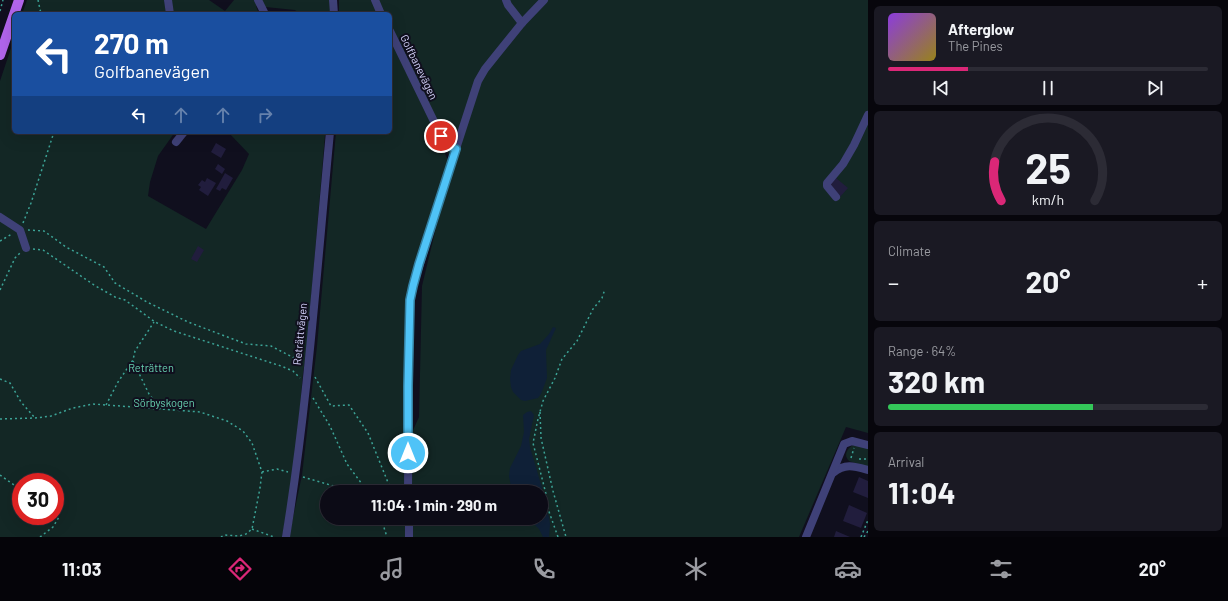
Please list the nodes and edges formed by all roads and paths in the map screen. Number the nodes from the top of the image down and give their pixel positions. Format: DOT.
graph roads {
  1 [pos="3,0"];
  2 [pos="18,0"];
  3 [pos="38,0"];
  4 [pos="168,0"];
  5 [pos="258,0"];
  6 [pos="333,0"];
  7 [pos="374,0"];
  8 [pos="506,0"];
  9 [pos="544,0"];
  10 [pos="0,12"];
  11 [pos="14,12"];
  12 [pos="41,12"];
  13 [pos="170,12"];
  14 [pos="264,12"];
  15 [pos="334,12"];
  16 [pos="380,12"];
  17 [pos="12,18"];
  18 [pos="522,23"];
  19 [pos="392,36"];
  20 [pos="0,55"];
  21 [pos="868,115"];
  22 [pos="53,134"];
  23 [pos="182,134"];
  24 [pos="330,134"];
  25 [pos="176,142"];
  26 [pos="456,149"];
  27 [pos="836,197"];
  28 [pos="0,217"];
  29 [pos="20,230"];
  30 [pos="0,241"];
  31 [pos="26,248"];
  32 [pos="605,289"];
  33 [pos="0,290"];
  34 [pos="155,322"];
  35 [pos="133,360"];
  36 [pos="307,367"];
  37 [pos="0,379"];
  38 [pos="305,384"];
  39 [pos="312,397"];
  40 [pos="106,405"];
  41 [pos="160,409"];
  42 [pos="540,411"];
  43 [pos="35,418"];
  44 [pos="0,420"];
  45 [pos="868,445"];
  46 [pos="840,454"];
  47 [pos="849,466"];
  48 [pos="868,470"];
  49 [pos="262,472"];
  50 [pos="833,473"];
  51 [pos="295,474"];
  52 [pos="0,475"];
  53 [pos="12,484"];
  54 [pos="331,485"];
  55 [pos="363,485"];
  56 [pos="389,485"];
  57 [pos="408,485"];
  58 [pos="868,520"];
  59 [pos="55,525"];
  60 [pos="383,525"];
  61 [pos="409,525"];
  62 [pos="252,529"];
  63 [pos="868,531"];
  64 [pos="40,537"];
  65 [pos="220,537"];
  66 [pos="274,537"];
  67 [pos="286,537"];
  68 [pos="387,537"];
  69 [pos="409,537"];
  70 [pos="558,537"];
  71 [pos="566,537"];
  72 [pos="806,537"];
  73 [pos="861,537"];
  74 [pos="864,537"];
  1 -- 10 [label="path"];
  2 -- 11 [label="main road"];
  3 -- 12 [label="path"];
  4 -- 13 [label="street"];
  5 -- 14 [label="street"];
  6 -- 15 [label="street"];
  7 -- 16 [label="street"];
  8 -- 18 [label="street"];
  9 -- 18 [label="street"];
  17 -- 20 [label="main road"];
  18 -- 26 [label="street"];
  19 -- 26 [label="street, Golfbanevägen"];
  21 -- 27 [label="street"];
  22 -- 29 [label="path"];
  23 -- 25 [label="street"];
  24 -- 36 [label="street, Reträttvägen"];
  26 -- 57 [label="street"];
  28 -- 29 [label="street"];
  29 -- 30 [label="path"];
  29 -- 31 [label="street"];
  29 -- 36 [label="path"];
  31 -- 33 [label="path"];
  31 -- 34 [label="path"];
  32 -- 42 [label="path"];
  34 -- 35 [label="path"];
  34 -- 38 [label="path"];
  35 -- 40 [label="path"];
  35 -- 41 [label="path"];
  36 -- 38 [label="street, Reträttvägen"];
  36 -- 56 [label="path"];
  37 -- 43 [label="path"];
  38 -- 51 [label="street, Reträttvägen"];
  39 -- 55 [label="path"];
  40 -- 41 [label="path"];
  40 -- 43 [label="path"];
  41 -- 49 [label="path"];
  42 -- 70 [label="path"];
  42 -- 71 [label="path"];
  43 -- 44 [label="path"];
  45 -- 46 [label="street"];
  46 -- 47 [label="street"];
  46 -- 50 [label="street"];
  47 -- 48 [label="street"];
  47 -- 50 [label="street"];
  49 -- 51 [label="path"];
  49 -- 62 [label="path"];
  50 -- 72 [label="street"];
  51 -- 54 [label="path"];
  51 -- 67 [label="street, Reträttvägen"];
  52 -- 53 [label="path"];
  58 -- 73 [label="path"];
  59 -- 64 [label="path"];
  60 -- 68 [label="path"];
  61 -- 69 [label="street"];
  62 -- 65 [label="path"];
  62 -- 66 [label="path"];
  63 -- 74 [label="path"];
}
